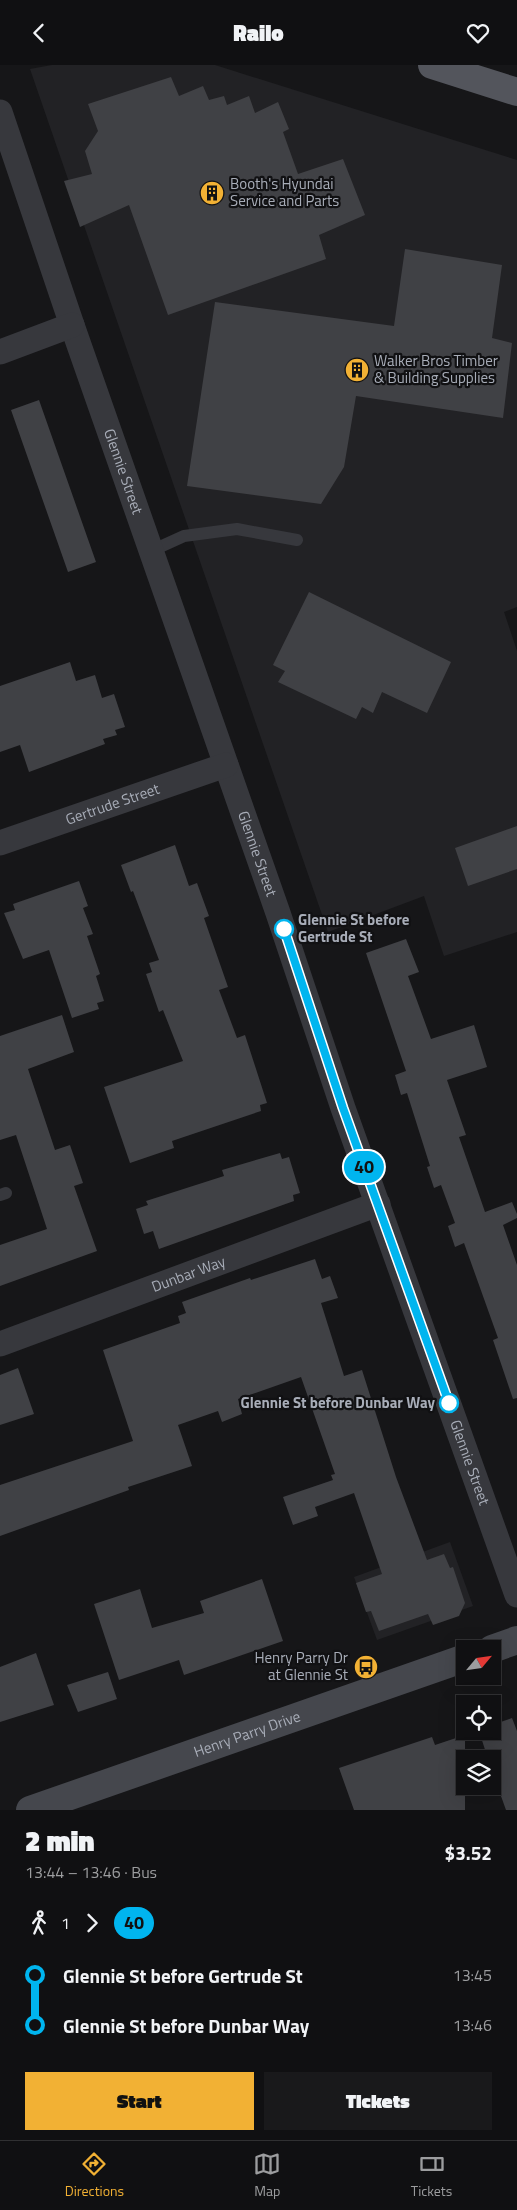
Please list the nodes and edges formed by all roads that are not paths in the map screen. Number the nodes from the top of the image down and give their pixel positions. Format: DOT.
graph roads {
  1 [pos="432,65"];
  2 [pos="517,92"];
  3 [pos="0,112"];
  4 [pos="72,325"];
  5 [pos="0,352"];
  6 [pos="297,540"];
  7 [pos="151,551"];
  8 [pos="226,765"];
  9 [pos="0,843"];
  10 [pos="378,1204"];
  11 [pos="0,1344"];
  12 [pos="517,1595"];
  13 [pos="517,1640"];
  14 [pos="501,1646"];
  15 [pos="456,1661"];
  16 [pos="30,1810"];
  1 -- 2 [label="main road"];
  3 -- 4 [label="street, Glennie Street"];
  4 -- 5 [label="street"];
  4 -- 7 [label="street, Glennie Street"];
  6 -- 7 [label="lane"];
  7 -- 8 [label="street, Glennie Street"];
  8 -- 9 [label="street, Gertrude Street"];
  8 -- 10 [label="street, Glennie Street"];
  10 -- 11 [label="street, Dunbar Way"];
  10 -- 12 [label="street, Glennie Street"];
  13 -- 14 [label="main road"];
  15 -- 16 [label="main road, Henry Parry Drive"];
}
